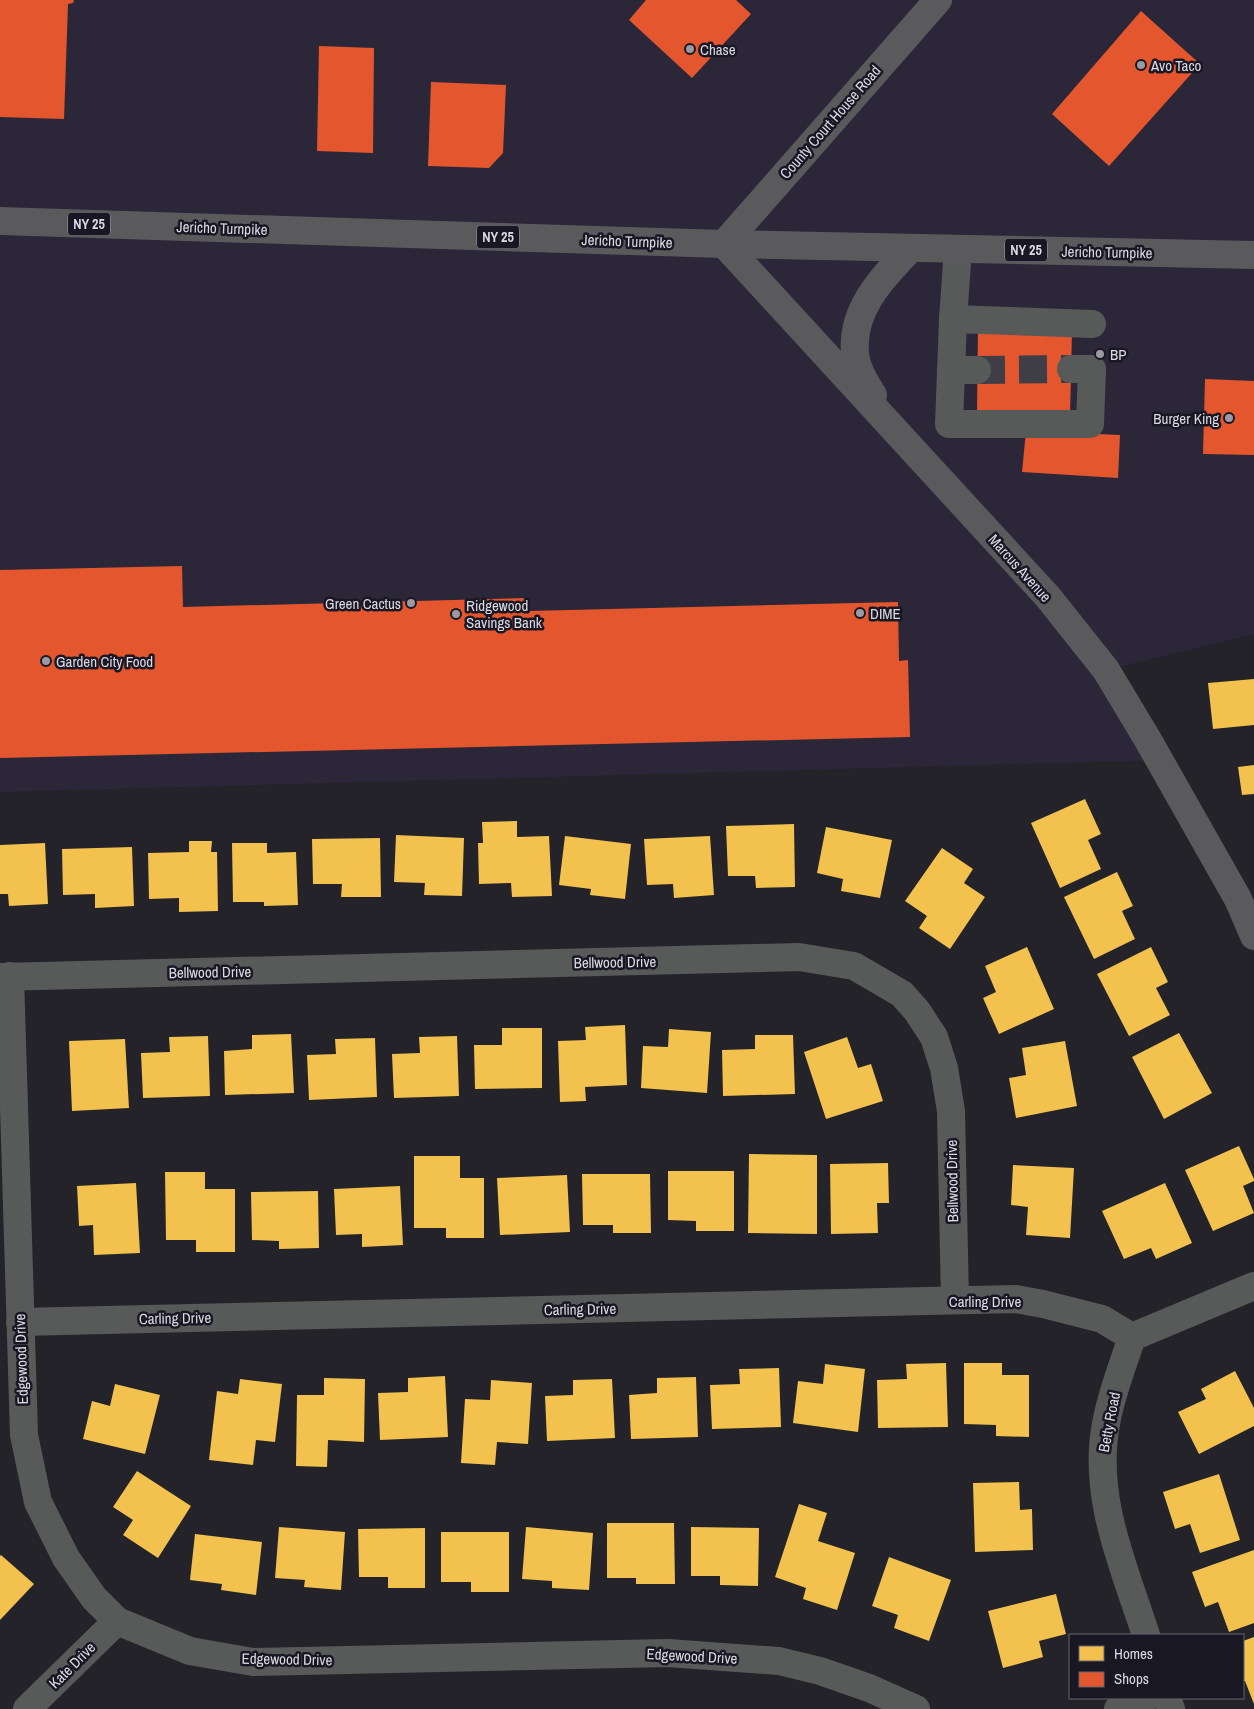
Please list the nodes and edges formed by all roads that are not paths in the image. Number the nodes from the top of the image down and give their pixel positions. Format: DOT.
graph roads {
  1 [pos="938,0"];
  2 [pos="0,221"];
  3 [pos="724,244"];
  4 [pos="911,248"];
  5 [pos="958,249"];
  6 [pos="1254,255"];
  7 [pos="953,318"];
  8 [pos="1092,324"];
  9 [pos="1071,369"];
  10 [pos="918,457"];
  11 [pos="1254,936"];
  12 [pos="5,977"];
  13 [pos="1254,1286"];
  14 [pos="955,1300"];
  15 [pos="20,1322"];
  16 [pos="1132,1337"];
  17 [pos="117,1620"];
  18 [pos="1146,1634"];
  19 [pos="1143,1699"];
  20 [pos="27,1709"];
  21 [pos="916,1709"];
  22 [pos="1118,1709"];
  1 -- 3 [label="main road, County Court House Road"];
  2 -- 3 [label="main road, Jericho Turnpike / NY 25"];
  3 -- 4 [label="main road, Jericho Turnpike / NY 25"];
  3 -- 10 [label="main road, Marcus Avenue"];
  4 -- 5 [label="main road, Jericho Turnpike / NY 25"];
  4 -- 10 [label="main road"];
  5 -- 6 [label="main road, Jericho Turnpike / NY 25"];
  5 -- 7 [label="street"];
  7 -- 8 [label="street"];
  7 -- 9 [label="street"];
  10 -- 11 [label="main road, Marcus Avenue"];
  12 -- 14 [label="street, Bellwood Drive"];
  12 -- 15 [label="street, Edgewood Drive"];
  13 -- 16 [label="street"];
  14 -- 15 [label="street, Carling Drive"];
  14 -- 16 [label="street, Carling Drive"];
  15 -- 17 [label="street, Edgewood Drive"];
  16 -- 18 [label="street, Betty Road"];
  17 -- 20 [label="street, Kate Drive"];
  17 -- 21 [label="street, Edgewood Drive"];
  19 -- 22 [label="street"];
}
